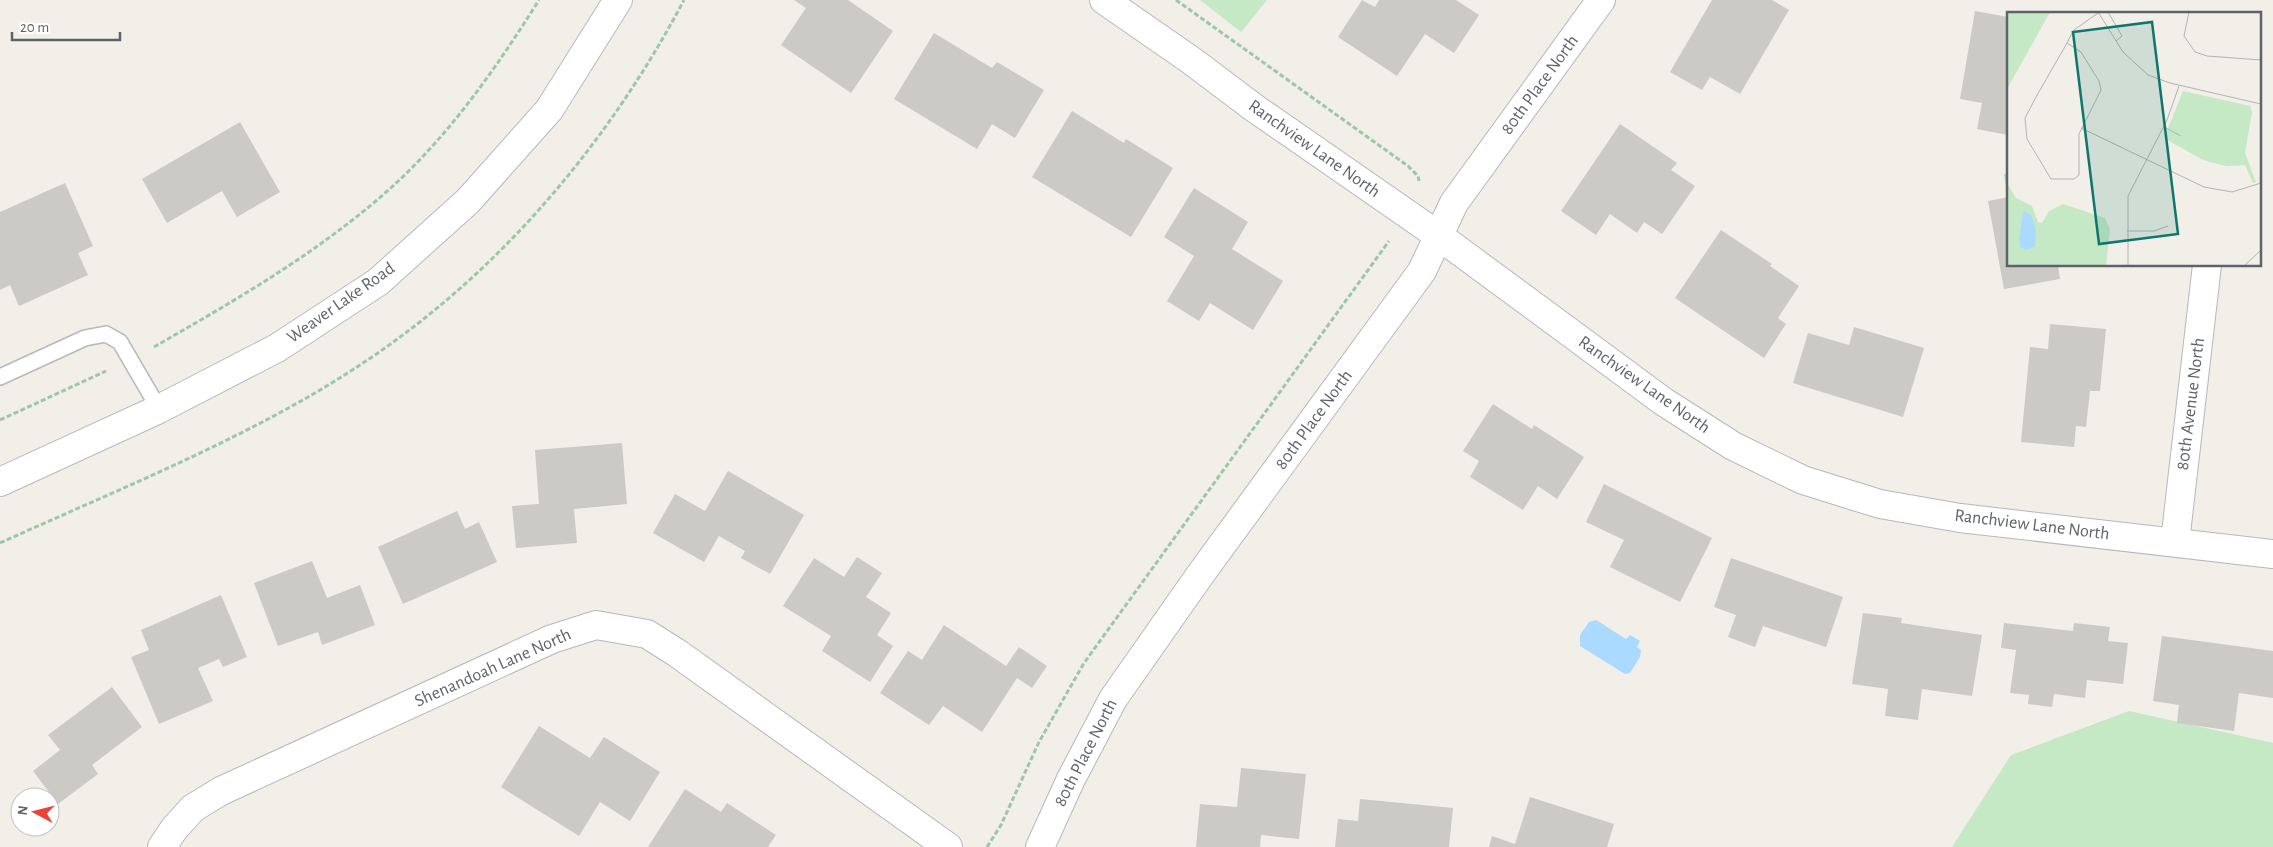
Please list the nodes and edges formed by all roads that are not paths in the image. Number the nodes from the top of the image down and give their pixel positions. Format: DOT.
graph roads {
  1 [pos="618,0"];
  2 [pos="1601,0"];
  3 [pos="1117,4"];
  4 [pos="1439,236"];
  5 [pos="2207,266"];
  6 [pos="0,376"];
  7 [pos="159,409"];
  8 [pos="0,482"];
  9 [pos="2174,542"];
  10 [pos="2273,554"];
  11 [pos="162,847"];
  12 [pos="948,847"];
  13 [pos="1040,847"];
  1 -- 7 [label="street, Weaver Lake Road"];
  2 -- 4 [label="street, 80th Place North"];
  3 -- 4 [label="street, Ranchview Lane North"];
  4 -- 9 [label="street, Ranchview Lane North"];
  4 -- 13 [label="street, 80th Place North"];
  5 -- 9 [label="street, 80th Avenue North"];
  6 -- 7 [label="lane"];
  7 -- 8 [label="street, Weaver Lake Road"];
  9 -- 10 [label="street, Ranchview Lane North"];
  11 -- 12 [label="street, Shenandoah Lane North"];
}
